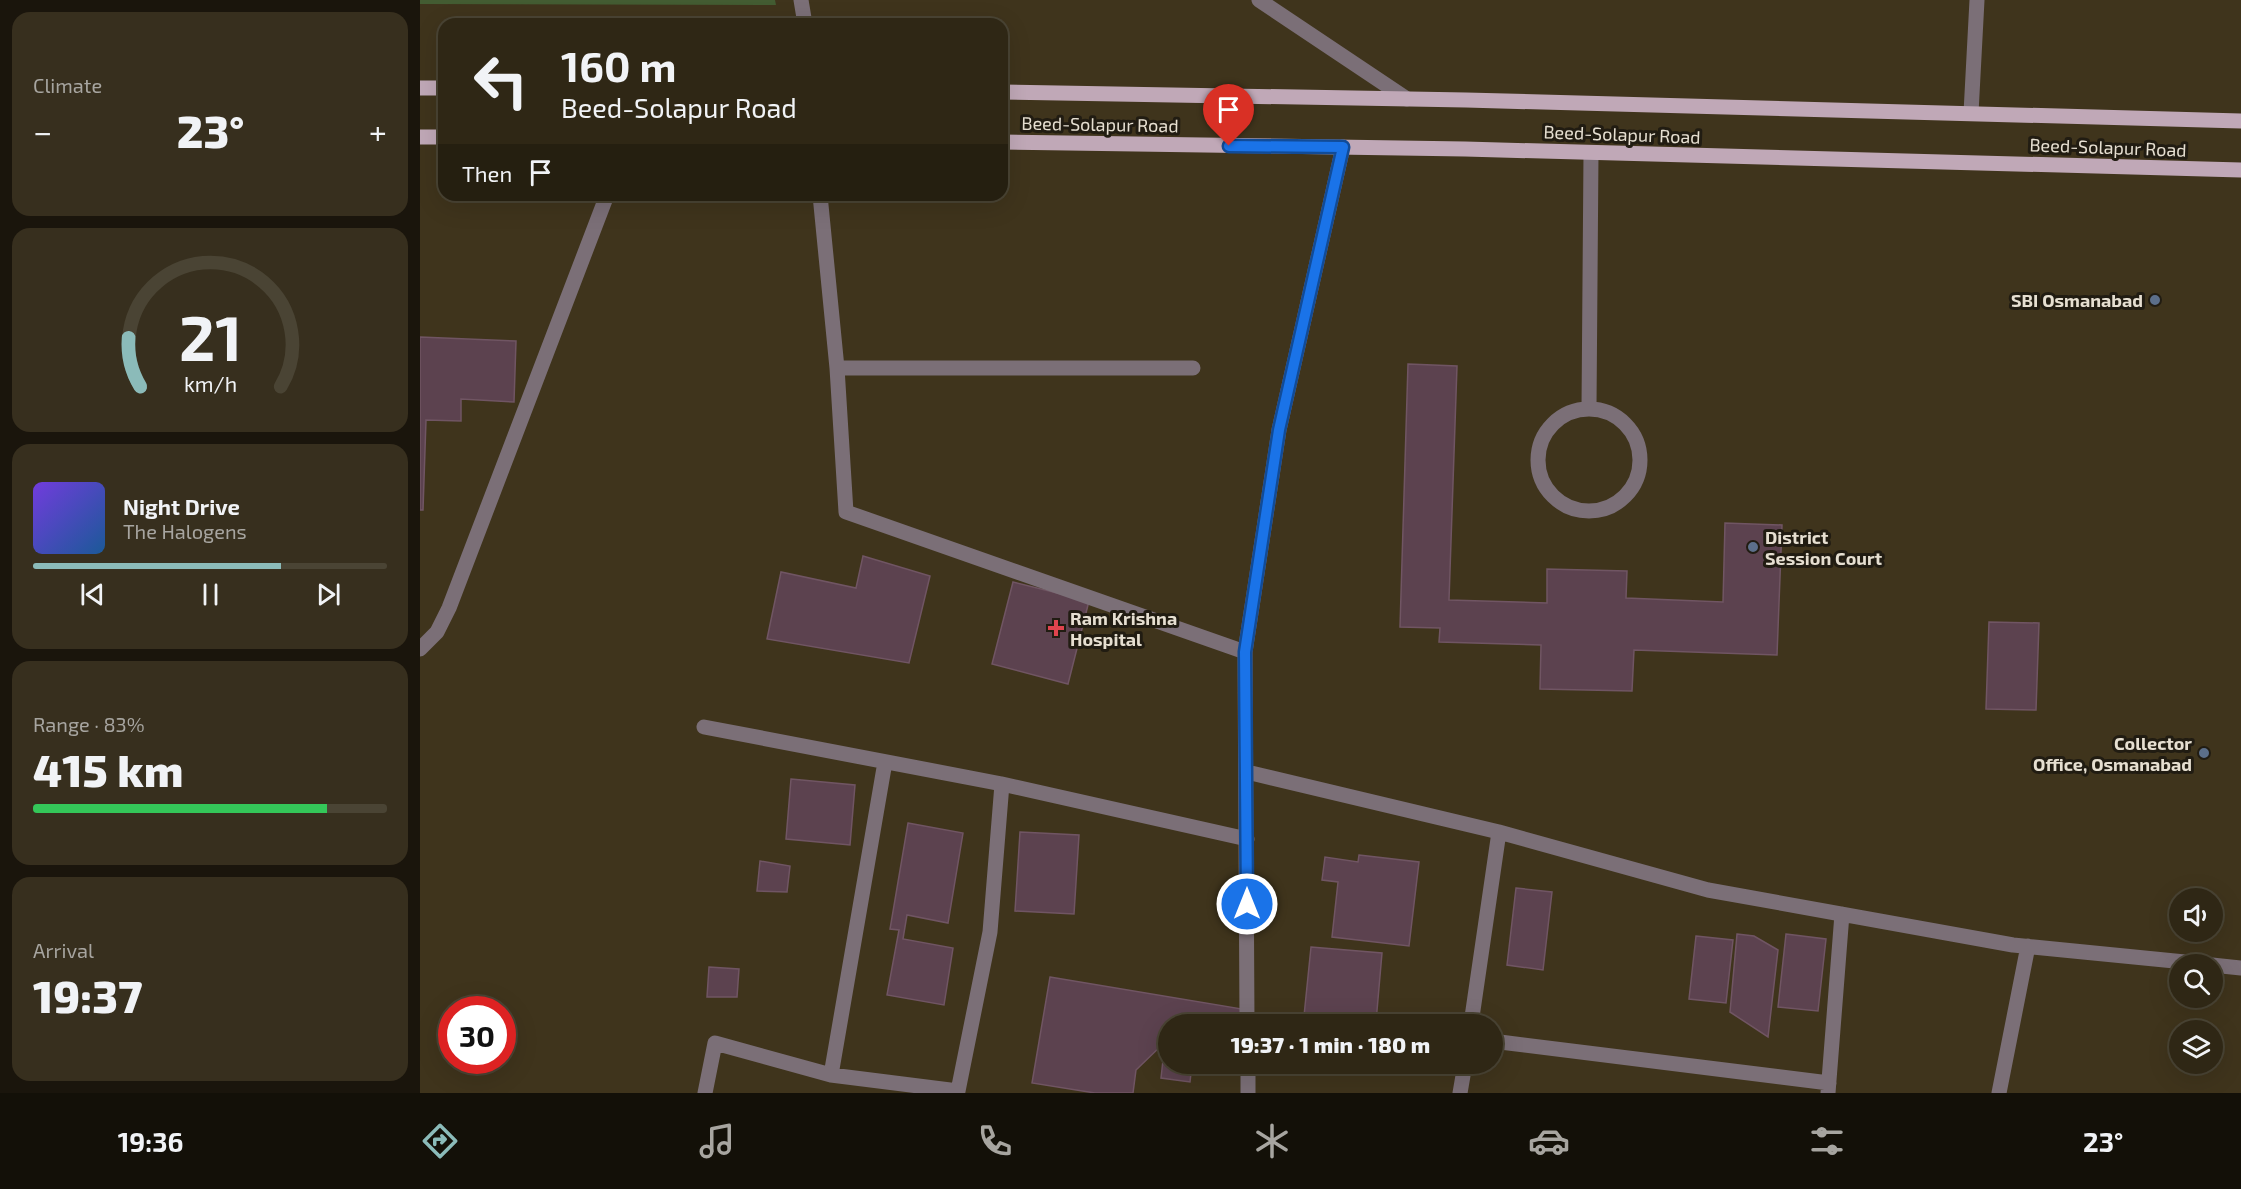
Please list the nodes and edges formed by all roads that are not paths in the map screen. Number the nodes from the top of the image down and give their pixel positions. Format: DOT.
graph roads {
  1 [pos="801,0"];
  2 [pos="1259,0"];
  3 [pos="1977,0"];
  4 [pos="804,18"];
  5 [pos="420,88"];
  6 [pos="438,88"];
  7 [pos="1008,93"];
  8 [pos="1407,99"];
  9 [pos="1971,113"];
  10 [pos="2241,121"];
  11 [pos="420,137"];
  12 [pos="438,137"];
  13 [pos="1008,142"];
  14 [pos="1343,147"];
  15 [pos="1591,153"];
  16 [pos="2241,170"];
  17 [pos="605,201"];
  18 [pos="821,201"];
  19 [pos="837,368"];
  20 [pos="1193,368"];
  21 [pos="1589,408"];
  22 [pos="420,649"];
  23 [pos="1245,652"];
  24 [pos="704,728"];
  25 [pos="885,762"];
  26 [pos="1247,772"];
  27 [pos="1002,784"];
  28 [pos="1499,832"];
  29 [pos="1247,839"];
  30 [pos="1842,914"];
  31 [pos="2028,946"];
  32 [pos="2169,960"];
  33 [pos="2223,966"];
  34 [pos="2241,968"];
  35 [pos="1247,1014"];
  36 [pos="1472,1014"];
  37 [pos="1503,1043"];
  38 [pos="1248,1074"];
  39 [pos="1463,1074"];
  40 [pos="831,1075"];
  41 [pos="1829,1088"];
  42 [pos="705,1093"];
  43 [pos="1248,1093"];
  44 [pos="1460,1093"];
  45 [pos="2000,1093"];
  1 -- 4 [label="street"];
  2 -- 8 [label="street"];
  3 -- 9 [label="street"];
  5 -- 6 [label="main road"];
  7 -- 8 [label="main road, Beed-Solapur Road"];
  8 -- 9 [label="main road, Beed-Solapur Road"];
  9 -- 10 [label="main road, Beed-Solapur Road"];
  11 -- 12 [label="main road"];
  13 -- 14 [label="main road, Beed-Solapur Road"];
  14 -- 15 [label="main road, Beed-Solapur Road"];
  14 -- 23 [label="street"];
  15 -- 16 [label="main road, Beed-Solapur Road"];
  15 -- 21 [label="street"];
  17 -- 22 [label="street"];
  18 -- 19 [label="street"];
  19 -- 20 [label="street"];
  19 -- 23 [label="street"];
  21 -- 21 [label="street"];
  23 -- 26 [label="street"];
  24 -- 25 [label="street"];
  25 -- 27 [label="street"];
  25 -- 40 [label="street"];
  26 -- 28 [label="street"];
  26 -- 29 [label="street"];
  27 -- 29 [label="street"];
  27 -- 40 [label="street"];
  28 -- 30 [label="street"];
  28 -- 36 [label="street"];
  29 -- 35 [label="street"];
  30 -- 31 [label="street"];
  30 -- 41 [label="street"];
  31 -- 32 [label="street"];
  31 -- 45 [label="street"];
  33 -- 34 [label="street"];
  37 -- 41 [label="street"];
  38 -- 43 [label="street"];
  39 -- 44 [label="street"];
  40 -- 42 [label="street"];
}
